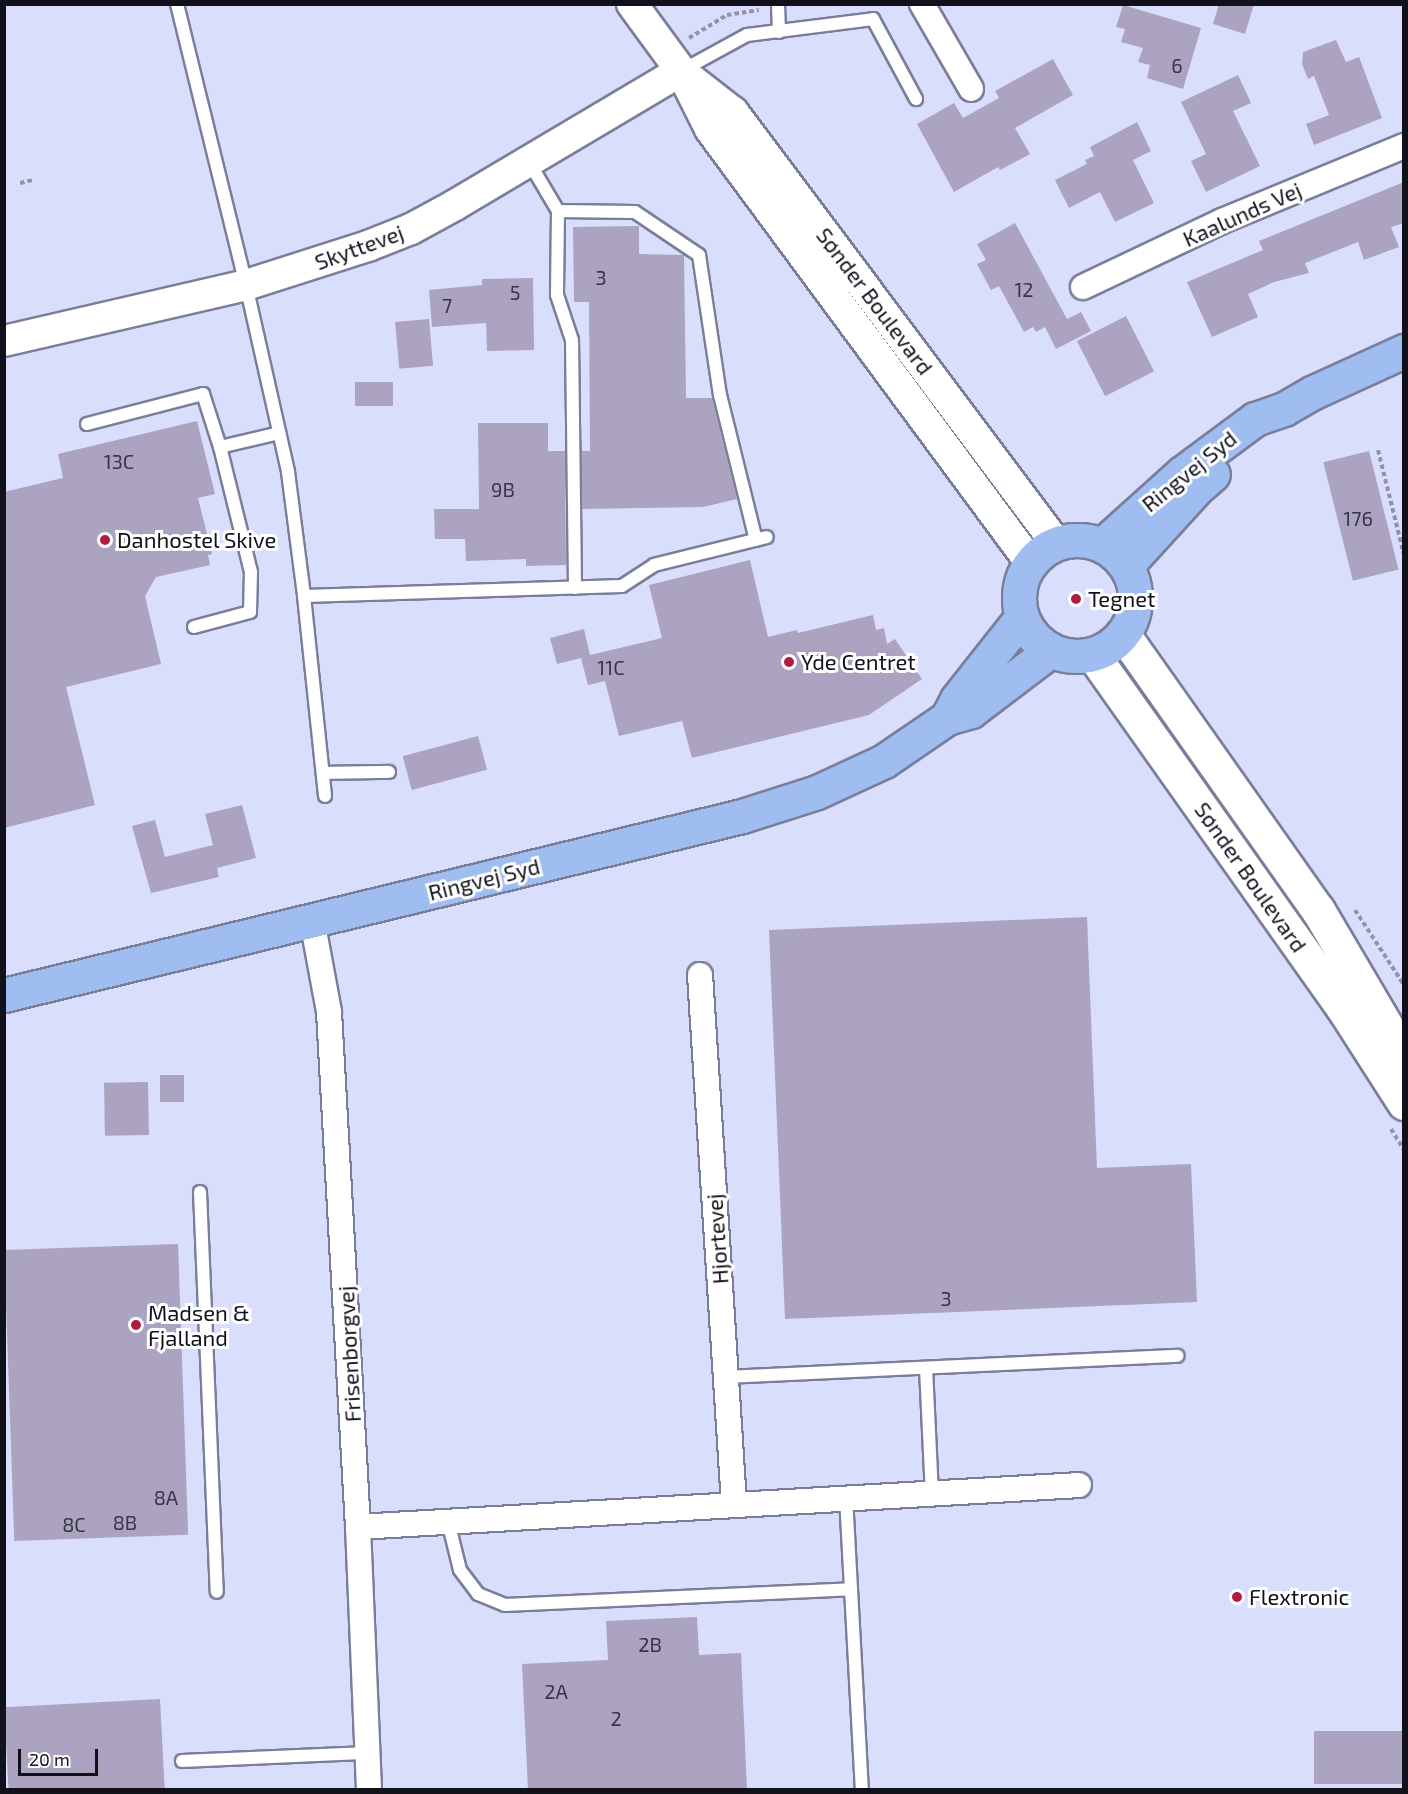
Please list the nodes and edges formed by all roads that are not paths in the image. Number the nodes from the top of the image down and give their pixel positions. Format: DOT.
graph roads {
  1 [pos="177,4"];
  2 [pos="632,4"];
  3 [pos="778,4"];
  4 [pos="922,4"];
  5 [pos="779,32"];
  6 [pos="681,71"];
  7 [pos="971,89"];
  8 [pos="916,99"];
  9 [pos="1404,146"];
  10 [pos="529,162"];
  11 [pos="558,211"];
  12 [pos="246,285"];
  13 [pos="1083,287"];
  14 [pos="4,341"];
  15 [pos="1404,351"];
  16 [pos="87,424"];
  17 [pos="279,433"];
  18 [pos="220,447"];
  19 [pos="1043,553"];
  20 [pos="1114,556"];
  21 [pos="575,588"];
  22 [pos="304,596"];
  23 [pos="1021,618"];
  24 [pos="194,627"];
  25 [pos="1123,634"];
  26 [pos="1050,651"];
  27 [pos="1093,655"];
  28 [pos="946,718"];
  29 [pos="389,772"];
  30 [pos="323,773"];
  31 [pos="325,796"];
  32 [pos="312,920"];
  33 [pos="700,975"];
  34 [pos="4,995"];
  35 [pos="1404,1056"];
  36 [pos="1404,1103"];
  37 [pos="200,1192"];
  38 [pos="1178,1356"];
  39 [pos="926,1368"];
  40 [pos="726,1377"];
  41 [pos="1079,1485"];
  42 [pos="932,1493"];
  43 [pos="846,1498"];
  44 [pos="734,1503"];
  45 [pos="448,1521"];
  46 [pos="358,1527"];
  47 [pos="851,1589"];
  48 [pos="218,1592"];
  49 [pos="368,1753"];
  50 [pos="182,1761"];
  51 [pos="369,1790"];
  52 [pos="862,1790"];
  1 -- 12 [label="lane"];
  2 -- 6 [label="street, Sønder Boulevard"];
  3 -- 5 [label="lane"];
  4 -- 7 [label="street"];
  5 -- 6 [label="lane"];
  5 -- 8 [label="lane"];
  6 -- 10 [label="street, Skyttevej"];
  6 -- 19 [label="street, Sønder Boulevard"];
  9 -- 13 [label="street, Kaalunds Vej"];
  10 -- 11 [label="lane"];
  10 -- 12 [label="street, Skyttevej"];
  11 -- 21 [label="lane"];
  11 -- 21 [label="lane"];
  12 -- 14 [label="street, Skyttevej"];
  12 -- 17 [label="lane"];
  15 -- 20 [label="main road, Ringvej Syd"];
  16 -- 18 [label="lane"];
  17 -- 18 [label="lane"];
  17 -- 22 [label="lane"];
  18 -- 24 [label="lane"];
  19 -- 20 [label="main road"];
  19 -- 23 [label="main road"];
  20 -- 25 [label="main road"];
  21 -- 22 [label="lane"];
  22 -- 30 [label="lane"];
  23 -- 26 [label="main road"];
  23 -- 28 [label="main road, Ringvej Syd"];
  25 -- 27 [label="main road"];
  25 -- 35 [label="main road, Sønder Boulevard"];
  26 -- 27 [label="main road"];
  26 -- 28 [label="main road, Ringvej Syd"];
  27 -- 36 [label="main road, Sønder Boulevard"];
  28 -- 32 [label="main road, Ringvej Syd"];
  29 -- 30 [label="lane"];
  30 -- 31 [label="lane"];
  32 -- 34 [label="main road, Ringvej Syd"];
  32 -- 46 [label="street, Frisenborgvej"];
  33 -- 40 [label="street, Hjortevej"];
  37 -- 48 [label="lane"];
  38 -- 39 [label="lane"];
  39 -- 40 [label="lane"];
  39 -- 42 [label="lane"];
  40 -- 44 [label="street, Hjortevej"];
  41 -- 42 [label="street"];
  42 -- 43 [label="street"];
  43 -- 44 [label="street"];
  43 -- 47 [label="lane"];
  44 -- 45 [label="street"];
  45 -- 46 [label="street"];
  45 -- 47 [label="lane"];
  46 -- 49 [label="street, Frisenborgvej"];
  47 -- 52 [label="lane"];
  49 -- 50 [label="lane"];
  49 -- 51 [label="street, Frisenborgvej"];
}
